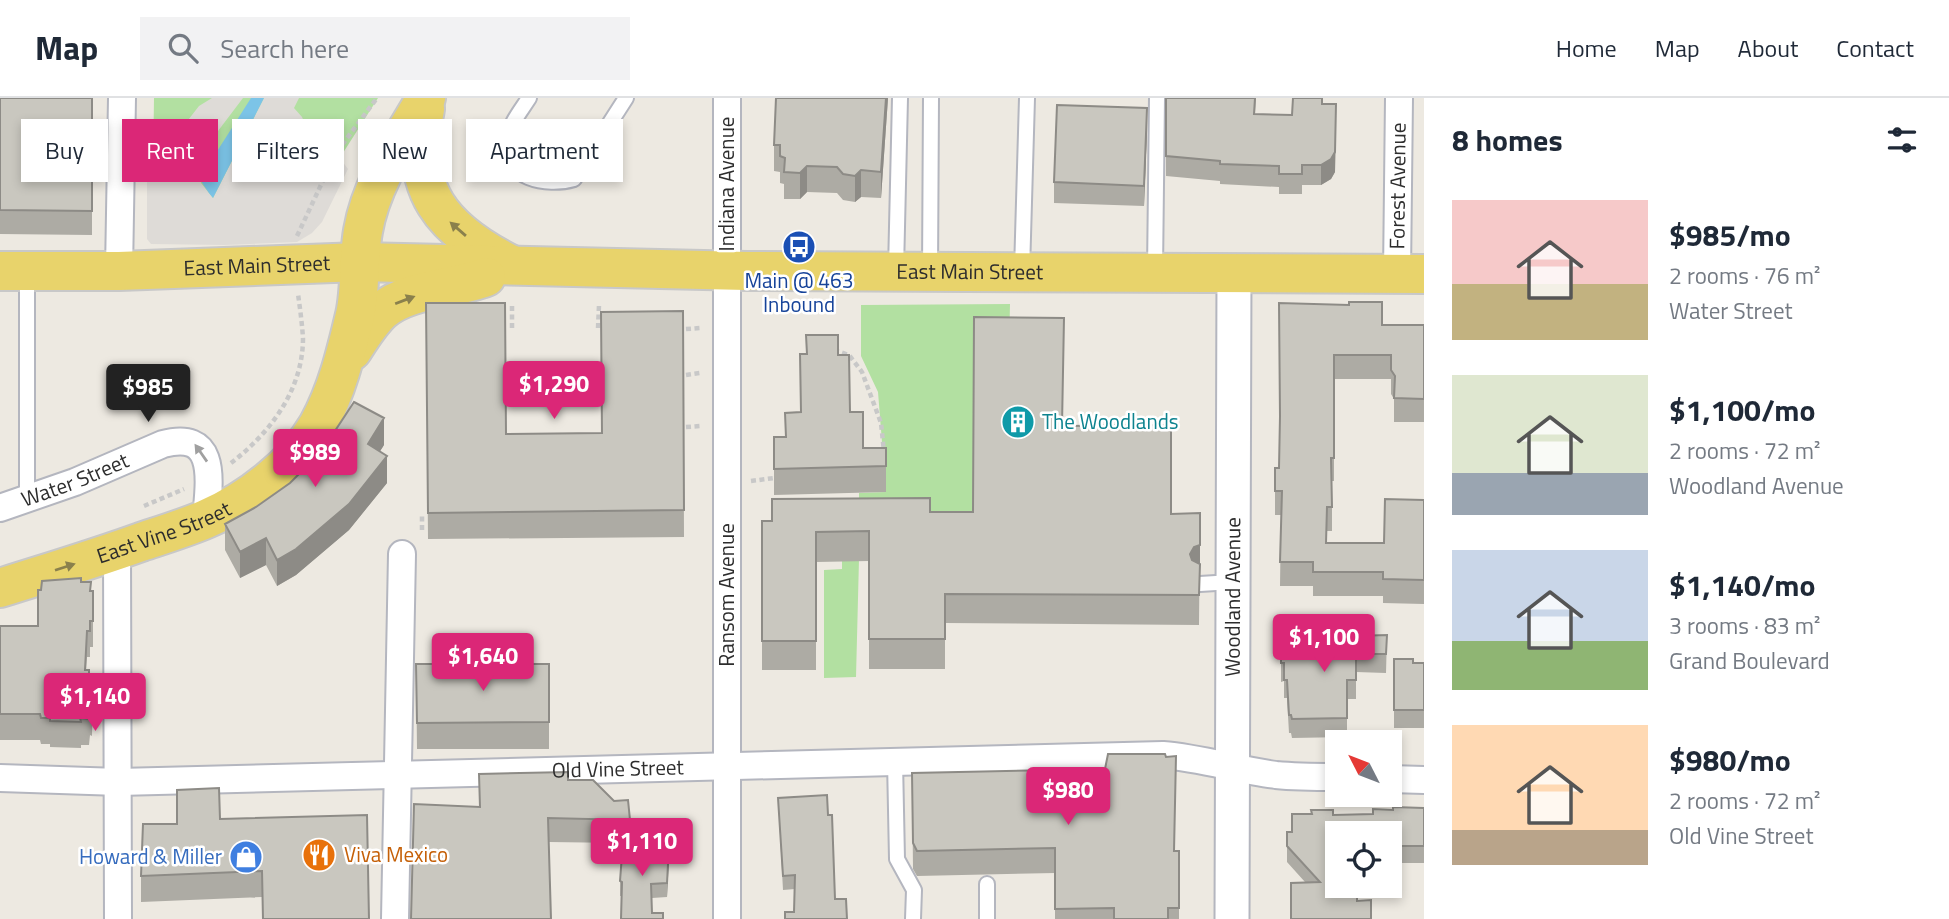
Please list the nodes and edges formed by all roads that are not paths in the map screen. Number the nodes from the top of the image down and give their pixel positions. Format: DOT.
graph roads {
  1 [pos="122,98"];
  2 [pos="426,98"];
  3 [pos="529,98"];
  4 [pos="626,98"];
  5 [pos="727,98"];
  6 [pos="900,98"];
  7 [pos="931,98"];
  8 [pos="1027,98"];
  9 [pos="1157,98"];
  10 [pos="1399,98"];
  11 [pos="360,262"];
  12 [pos="13,271"];
  13 [pos="119,271"];
  14 [pos="728,271"];
  15 [pos="913,272"];
  16 [pos="1022,272"];
  17 [pos="1155,273"];
  18 [pos="1234,273"];
  19 [pos="1411,274"];
  20 [pos="513,285"];
  21 [pos="343,365"];
  22 [pos="27,499"];
  23 [pos="200,502"];
  24 [pos="0,508"];
  25 [pos="117,551"];
  26 [pos="402,554"];
  27 [pos="1233,582"];
  28 [pos="1200,584"];
  29 [pos="0,588"];
  30 [pos="895,761"];
  31 [pos="727,765"];
  32 [pos="1232,767"];
  33 [pos="399,774"];
  34 [pos="1325,777"];
  35 [pos="0,778"];
  36 [pos="1402,779"];
  37 [pos="1424,780"];
  38 [pos="119,782"];
  39 [pos="987,884"];
  40 [pos="118,919"];
  41 [pos="395,919"];
  42 [pos="727,919"];
  43 [pos="913,919"];
  44 [pos="987,919"];
  45 [pos="1232,919"];
  1 -- 13 [label="street"];
  2 -- 11 [label="main road, East Vine Street"];
  20 -- 2 [label="main road, East Main Street, one-way"];
  3 -- 4 [label="lane"];
  5 -- 14 [label="street, Indiana Avenue"];
  6 -- 15 [label="lane"];
  7 -- 15 [label="lane"];
  8 -- 16 [label="lane"];
  9 -- 17 [label="lane"];
  10 -- 19 [label="street, Forest Avenue"];
  11 -- 13 [label="main road, East Main Street"];
  11 -- 20 [label="main road, East Main Street"];
  11 -- 21 [label="main road, East Vine Street"];
  12 -- 13 [label="main road, East Main Street"];
  12 -- 22 [label="lane"];
  14 -- 15 [label="main road, East Main Street"];
  14 -- 20 [label="main road, East Main Street"];
  14 -- 31 [label="street, Ransom Avenue"];
  15 -- 16 [label="main road, East Main Street"];
  16 -- 17 [label="main road, East Main Street"];
  17 -- 18 [label="main road, East Main Street"];
  18 -- 19 [label="main road, East Main Street"];
  18 -- 27 [label="street, Woodland Avenue"];
  21 -- 20 [label="main road, East Vine Street, one-way"];
  21 -- 23 [label="main road, East Vine Street"];
  23 -- 22 [label="street, Water Street, one-way"];
  22 -- 24 [label="street, Water Street"];
  23 -- 25 [label="main road, East Vine Street"];
  29 -- 25 [label="main road, East Vine Street, one-way"];
  25 -- 38 [label="street"];
  26 -- 33 [label="street"];
  27 -- 28 [label="lane"];
  27 -- 32 [label="street, Woodland Avenue"];
  30 -- 31 [label="street, Old Vine Street"];
  30 -- 32 [label="street, Old Vine Street"];
  30 -- 43 [label="lane"];
  31 -- 33 [label="street, Old Vine Street"];
  31 -- 42 [label="street, Ransom Avenue"];
  32 -- 34 [label="street, Old Vine Street"];
  32 -- 45 [label="street, Woodland Avenue"];
  33 -- 38 [label="street, Old Vine Street"];
  33 -- 41 [label="street"];
  35 -- 38 [label="street, Old Vine Street"];
  36 -- 37 [label="street"];
  38 -- 40 [label="street"];
  39 -- 44 [label="lane"];
}
